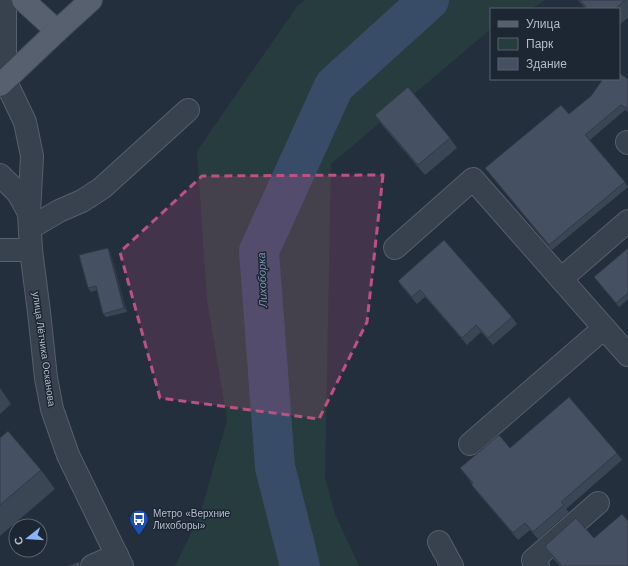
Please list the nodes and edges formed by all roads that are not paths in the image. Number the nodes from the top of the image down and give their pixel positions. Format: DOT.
graph roads {
  1 [pos="5,0"];
  2 [pos="23,0"];
  3 [pos="91,0"];
  4 [pos="57,31"];
  5 [pos="2,81"];
  6 [pos="188,110"];
  7 [pos="0,175"];
  8 [pos="29,221"];
  9 [pos="628,221"];
  10 [pos="395,248"];
  11 [pos="0,250"];
  12 [pos="31,250"];
  13 [pos="561,279"];
  14 [pos="604,328"];
  15 [pos="628,355"];
  16 [pos="470,444"];
  17 [pos="598,502"];
  18 [pos="439,542"];
  19 [pos="120,561"];
  20 [pos="92,566"];
  21 [pos="452,566"];
  22 [pos="538,566"];
  1 -- 5 [label="street"];
  2 -- 4 [label="main road"];
  3 -- 4 [label="main road"];
  4 -- 5 [label="main road"];
  5 -- 8 [label="street, улица Лётчика Осканова"];
  6 -- 8 [label="street"];
  7 -- 8 [label="street, улица Лётчика Осканова"];
  8 -- 12 [label="street, улица Лётчика Осканова"];
  9 -- 13 [label="street"];
  10 -- 13 [label="street"];
  11 -- 12 [label="street"];
  12 -- 19 [label="street, улица Лётчика Осканова"];
  13 -- 14 [label="street"];
  14 -- 15 [label="street"];
  14 -- 16 [label="street"];
  17 -- 22 [label="street"];
  18 -- 21 [label="street"];
  19 -- 20 [label="street"];
}
